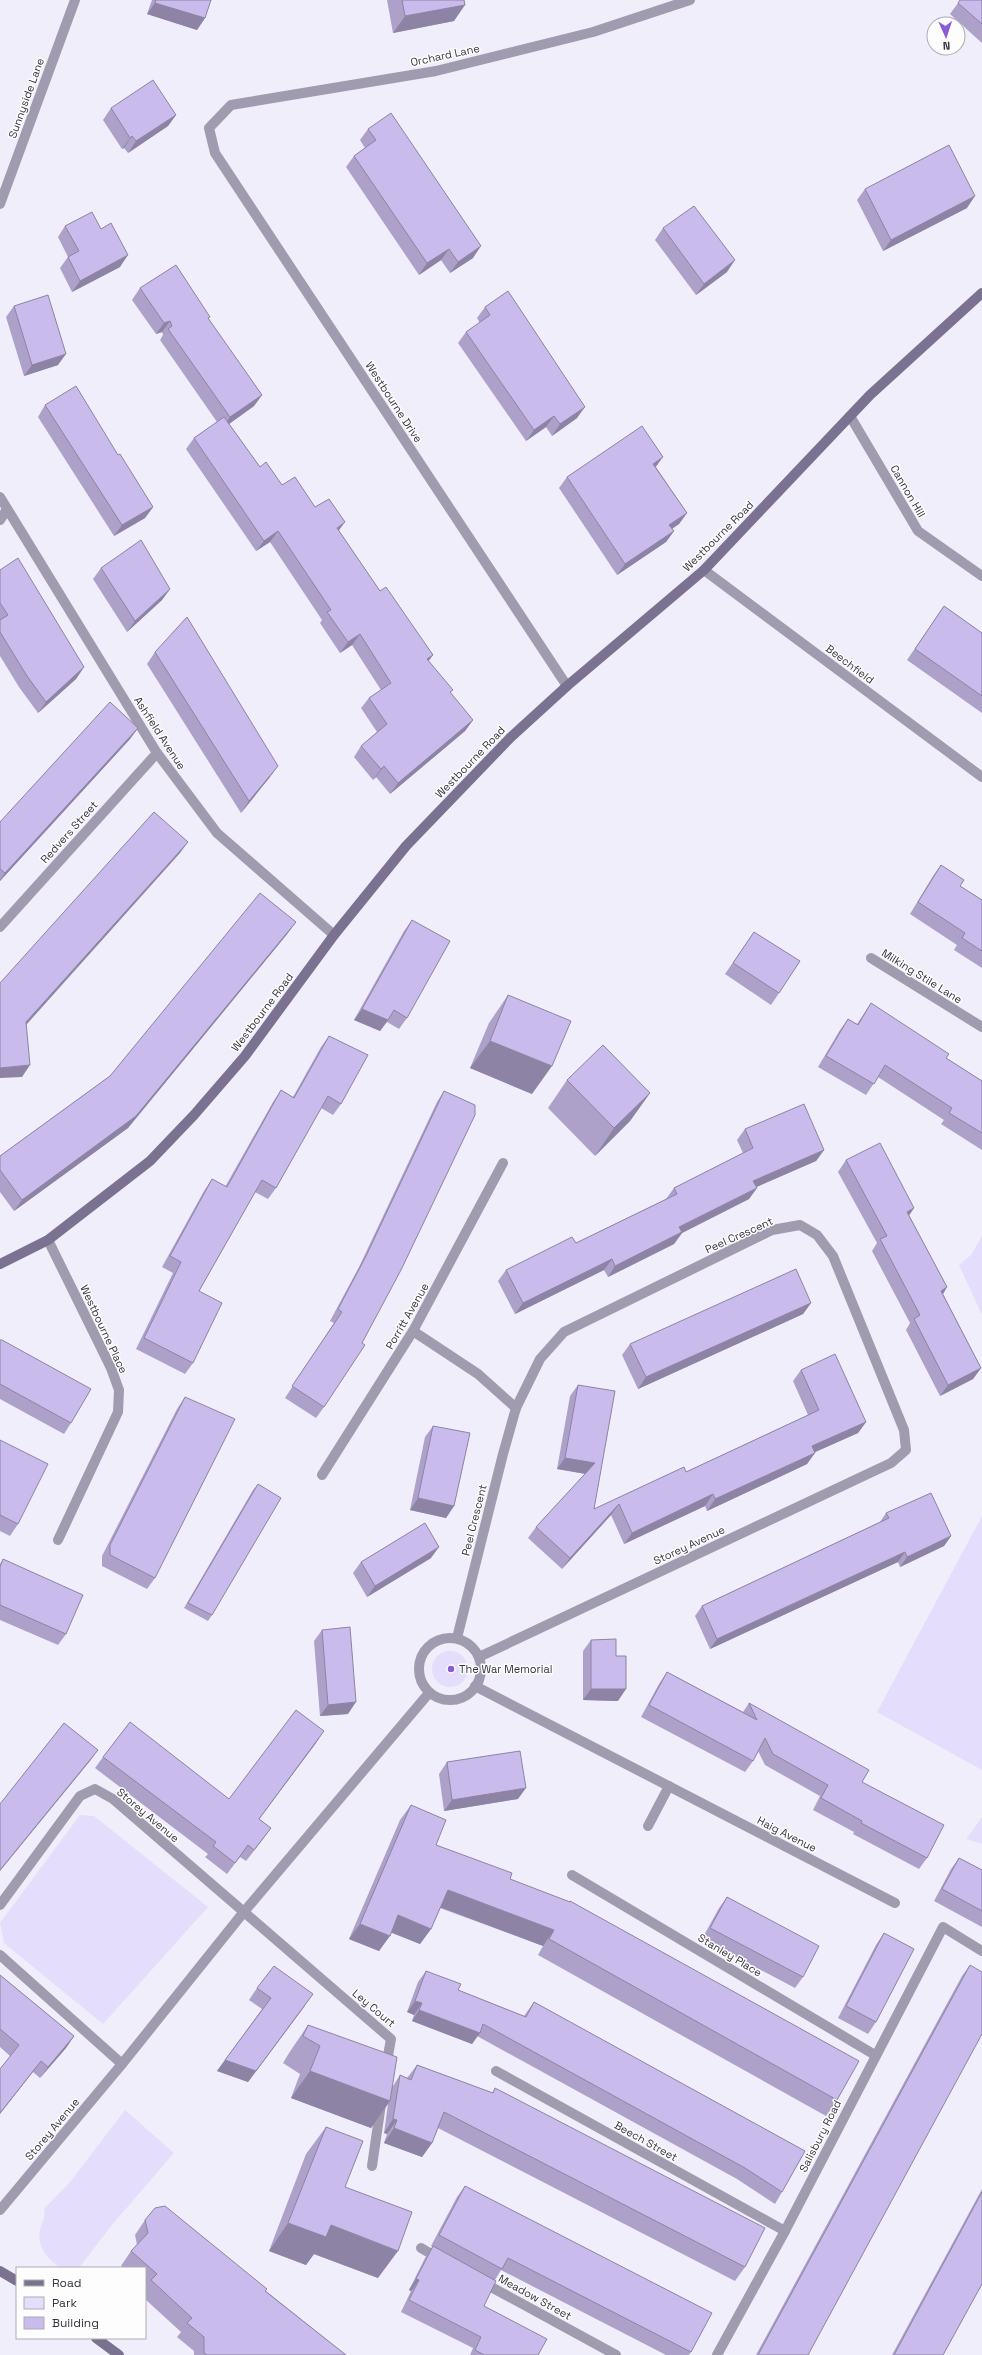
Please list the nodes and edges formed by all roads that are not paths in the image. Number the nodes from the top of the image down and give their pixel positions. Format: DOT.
graph roads {
  1 [pos="75,0"];
  2 [pos="690,0"];
  3 [pos="209,128"];
  4 [pos="0,202"];
  5 [pos="982,293"];
  6 [pos="850,416"];
  7 [pos="0,497"];
  8 [pos="7,509"];
  9 [pos="0,520"];
  10 [pos="704,570"];
  11 [pos="982,576"];
  12 [pos="567,686"];
  13 [pos="157,753"];
  14 [pos="982,778"];
  15 [pos="0,927"];
  16 [pos="334,935"];
  17 [pos="871,958"];
  18 [pos="982,1027"];
  19 [pos="503,1163"];
  20 [pos="48,1240"];
  21 [pos="0,1264"];
  22 [pos="413,1331"];
  23 [pos="516,1408"];
  24 [pos="906,1450"];
  25 [pos="322,1475"];
  26 [pos="58,1540"];
  27 [pos="457,1638"];
  28 [pos="479,1657"];
  29 [pos="476,1686"];
  30 [pos="429,1693"];
  31 [pos="669,1786"];
  32 [pos="648,1826"];
  33 [pos="572,1875"];
  34 [pos="895,1903"];
  35 [pos="0,1905"];
  36 [pos="244,1913"];
  37 [pos="982,1951"];
  38 [pos="0,1955"];
  39 [pos="875,2055"];
  40 [pos="122,2064"];
  41 [pos="496,2072"];
  42 [pos="385,2076"];
  43 [pos="383,2091"];
  44 [pos="372,2166"];
  45 [pos="0,2210"];
  46 [pos="785,2232"];
  47 [pos="421,2248"];
  48 [pos="449,2264"];
  49 [pos="0,2271"];
  50 [pos="470,2275"];
  51 [pos="16,2280"];
  52 [pos="97,2339"];
  53 [pos="119,2355"];
  54 [pos="616,2355"];
  55 [pos="717,2355"];
  1 -- 4 [label="street, Sunnyside Lane"];
  2 -- 3 [label="street, Orchard Lane"];
  3 -- 12 [label="street, Westbourne Drive"];
  5 -- 6 [label="street, Westbourne Road"];
  6 -- 10 [label="street, Westbourne Road"];
  6 -- 11 [label="street, Cannon Hill"];
  7 -- 8 [label="street, Ashfield Avenue"];
  8 -- 9 [label="street"];
  8 -- 13 [label="street, Ashfield Avenue"];
  10 -- 12 [label="street, Westbourne Road"];
  10 -- 14 [label="street, Beechfield"];
  12 -- 16 [label="street, Westbourne Road"];
  13 -- 15 [label="street, Redvers Street"];
  13 -- 16 [label="street, Ashfield Avenue"];
  16 -- 20 [label="street, Westbourne Road"];
  17 -- 18 [label="street, Milking Stile Lane"];
  19 -- 22 [label="street, Porritt Avenue"];
  20 -- 21 [label="street, Westbourne Road"];
  20 -- 26 [label="street, Westbourne Place"];
  22 -- 23 [label="street"];
  22 -- 25 [label="street, Porritt Avenue"];
  23 -- 24 [label="street, Peel Crescent"];
  23 -- 27 [label="street, Peel Crescent"];
  24 -- 28 [label="street, Storey Avenue"];
  27 -- 28 [label="street"];
  27 -- 30 [label="street"];
  28 -- 29 [label="street"];
  29 -- 30 [label="street"];
  29 -- 31 [label="street, Haig Avenue"];
  30 -- 36 [label="street, Storey Avenue"];
  31 -- 32 [label="street"];
  31 -- 34 [label="street, Haig Avenue"];
  33 -- 39 [label="street, Stanley Place"];
  35 -- 36 [label="street, Storey Avenue"];
  36 -- 40 [label="street, Storey Avenue"];
  36 -- 42 [label="street, Ley Court"];
  37 -- 39 [label="street, Salisbury Road"];
  38 -- 40 [label="street"];
  39 -- 46 [label="street, Salisbury Road"];
  40 -- 45 [label="street, Storey Avenue"];
  41 -- 46 [label="street, Beech Street"];
  43 -- 44 [label="street"];
  46 -- 55 [label="street, Salisbury Road"];
  47 -- 48 [label="street"];
  49 -- 51 [label="street"];
  50 -- 54 [label="street, Meadow Street"];
  52 -- 53 [label="street"];
}
